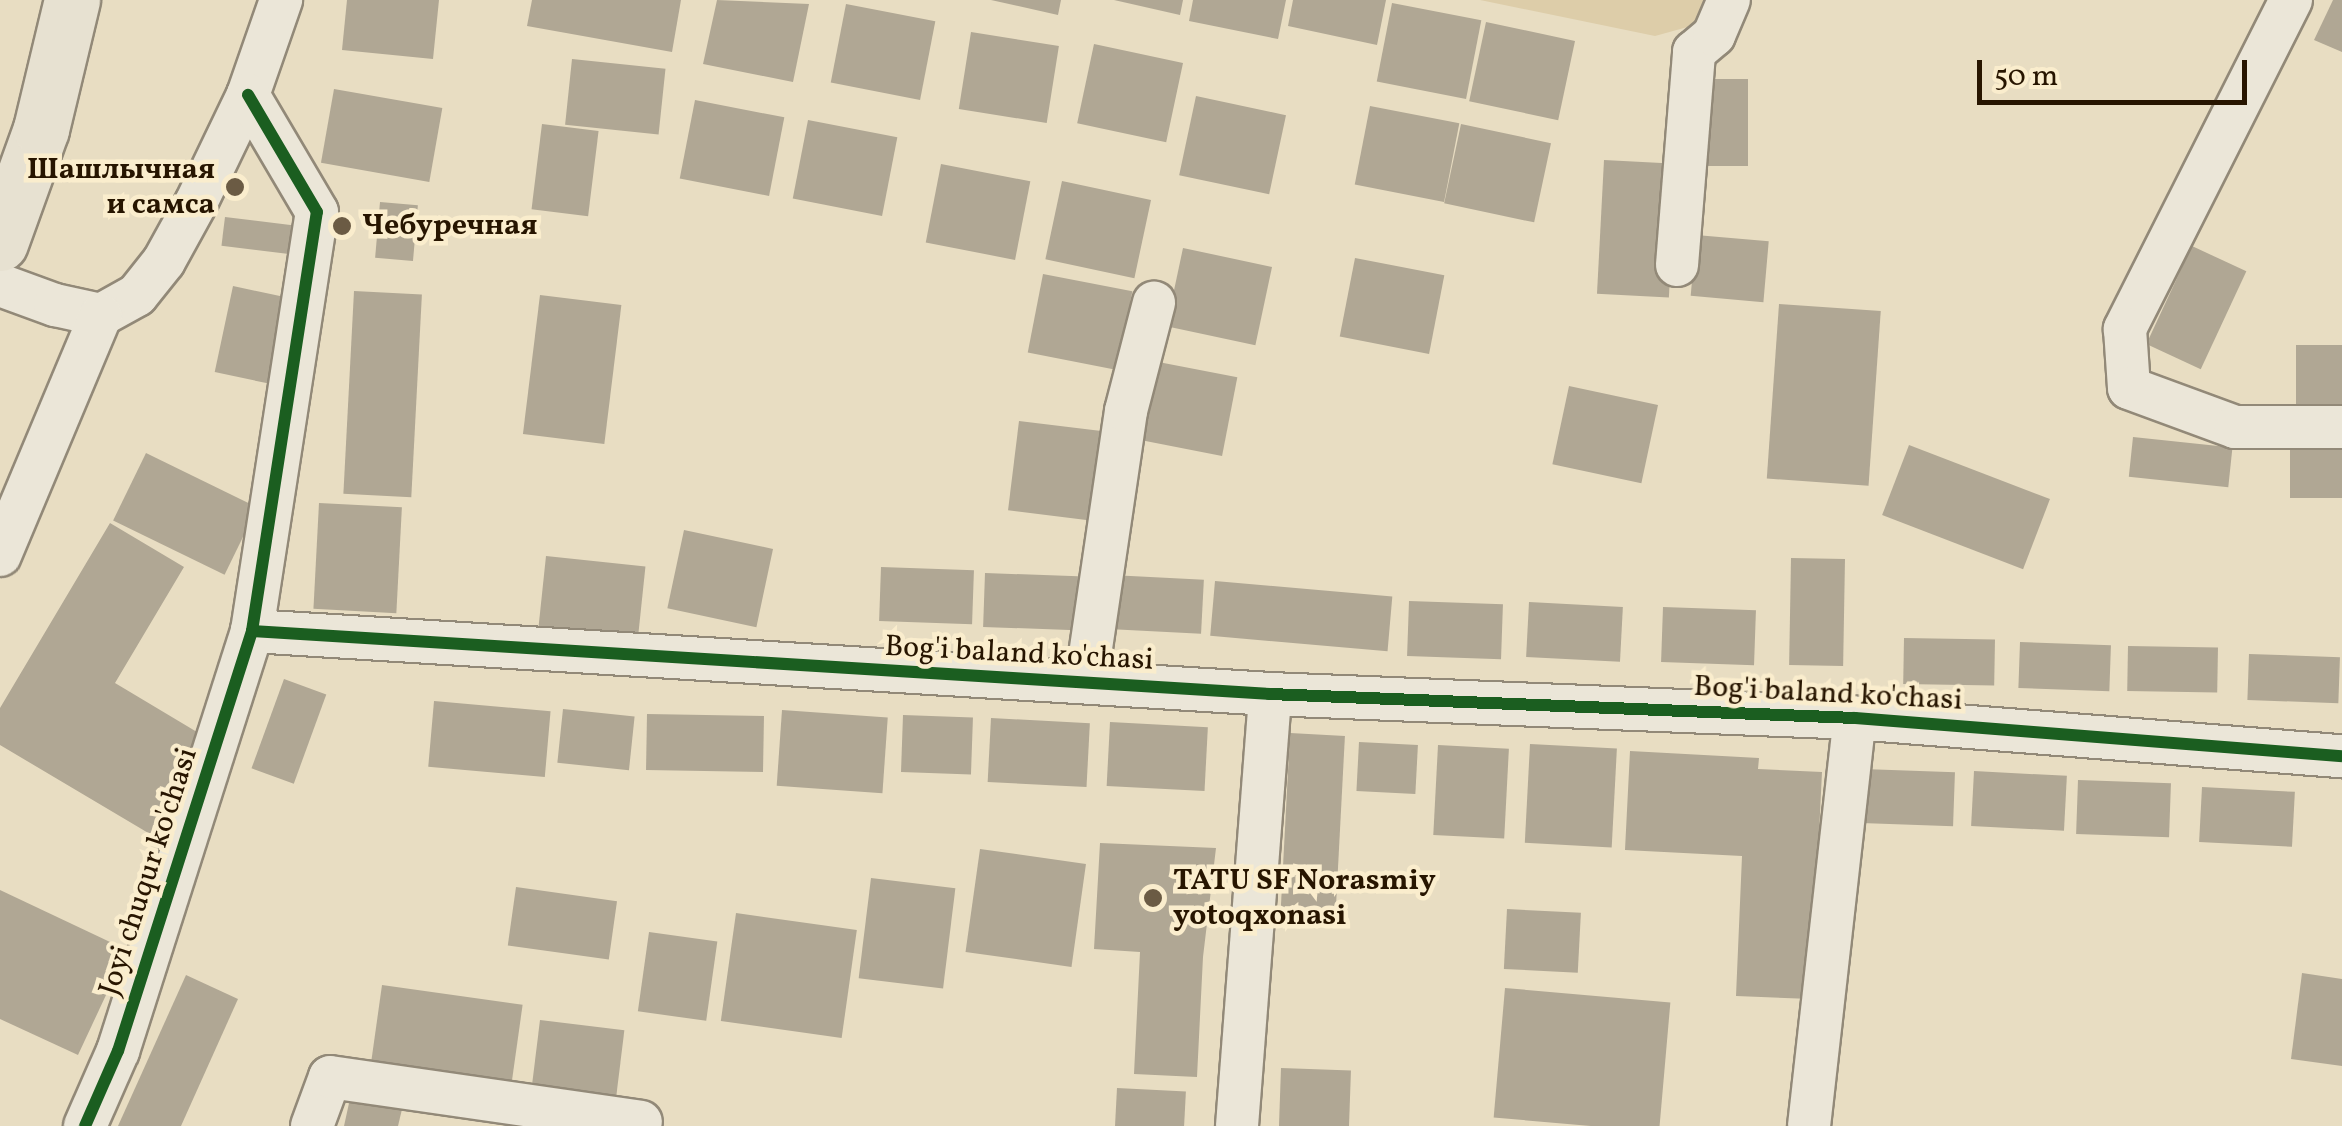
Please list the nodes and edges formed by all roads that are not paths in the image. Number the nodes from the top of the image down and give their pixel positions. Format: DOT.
graph roads {
  1 [pos="72,0"];
  2 [pos="281,0"];
  3 [pos="1729,0"];
  4 [pos="2291,0"];
  5 [pos="248,95"];
  6 [pos="0,243"];
  7 [pos="1677,265"];
  8 [pos="0,285"];
  9 [pos="1154,303"];
  10 [pos="100,315"];
  11 [pos="2342,427"];
  12 [pos="0,556"];
  13 [pos="252,630"];
  14 [pos="1086,682"];
  15 [pos="1270,694"];
  16 [pos="1855,718"];
  17 [pos="2342,756"];
  18 [pos="641,1122"];
  19 [pos="85,1126"];
  20 [pos="312,1126"];
  21 [pos="1237,1126"];
  22 [pos="1810,1126"];
  1 -- 6 [label="main road"];
  2 -- 5 [label="street"];
  3 -- 7 [label="street"];
  4 -- 11 [label="street"];
  5 -- 10 [label="street"];
  5 -- 13 [label="street"];
  8 -- 10 [label="street"];
  9 -- 14 [label="street"];
  10 -- 12 [label="street"];
  13 -- 14 [label="street, Bog'i baland ko'chasi"];
  13 -- 19 [label="street, Joyi chuqur ko'chasi"];
  14 -- 15 [label="street, Bog'i baland ko'chasi"];
  15 -- 16 [label="street, Bog'i baland ko'chasi"];
  15 -- 21 [label="street"];
  16 -- 17 [label="street, Bog'i baland ko'chasi"];
  16 -- 22 [label="street"];
  18 -- 20 [label="street"];
}
